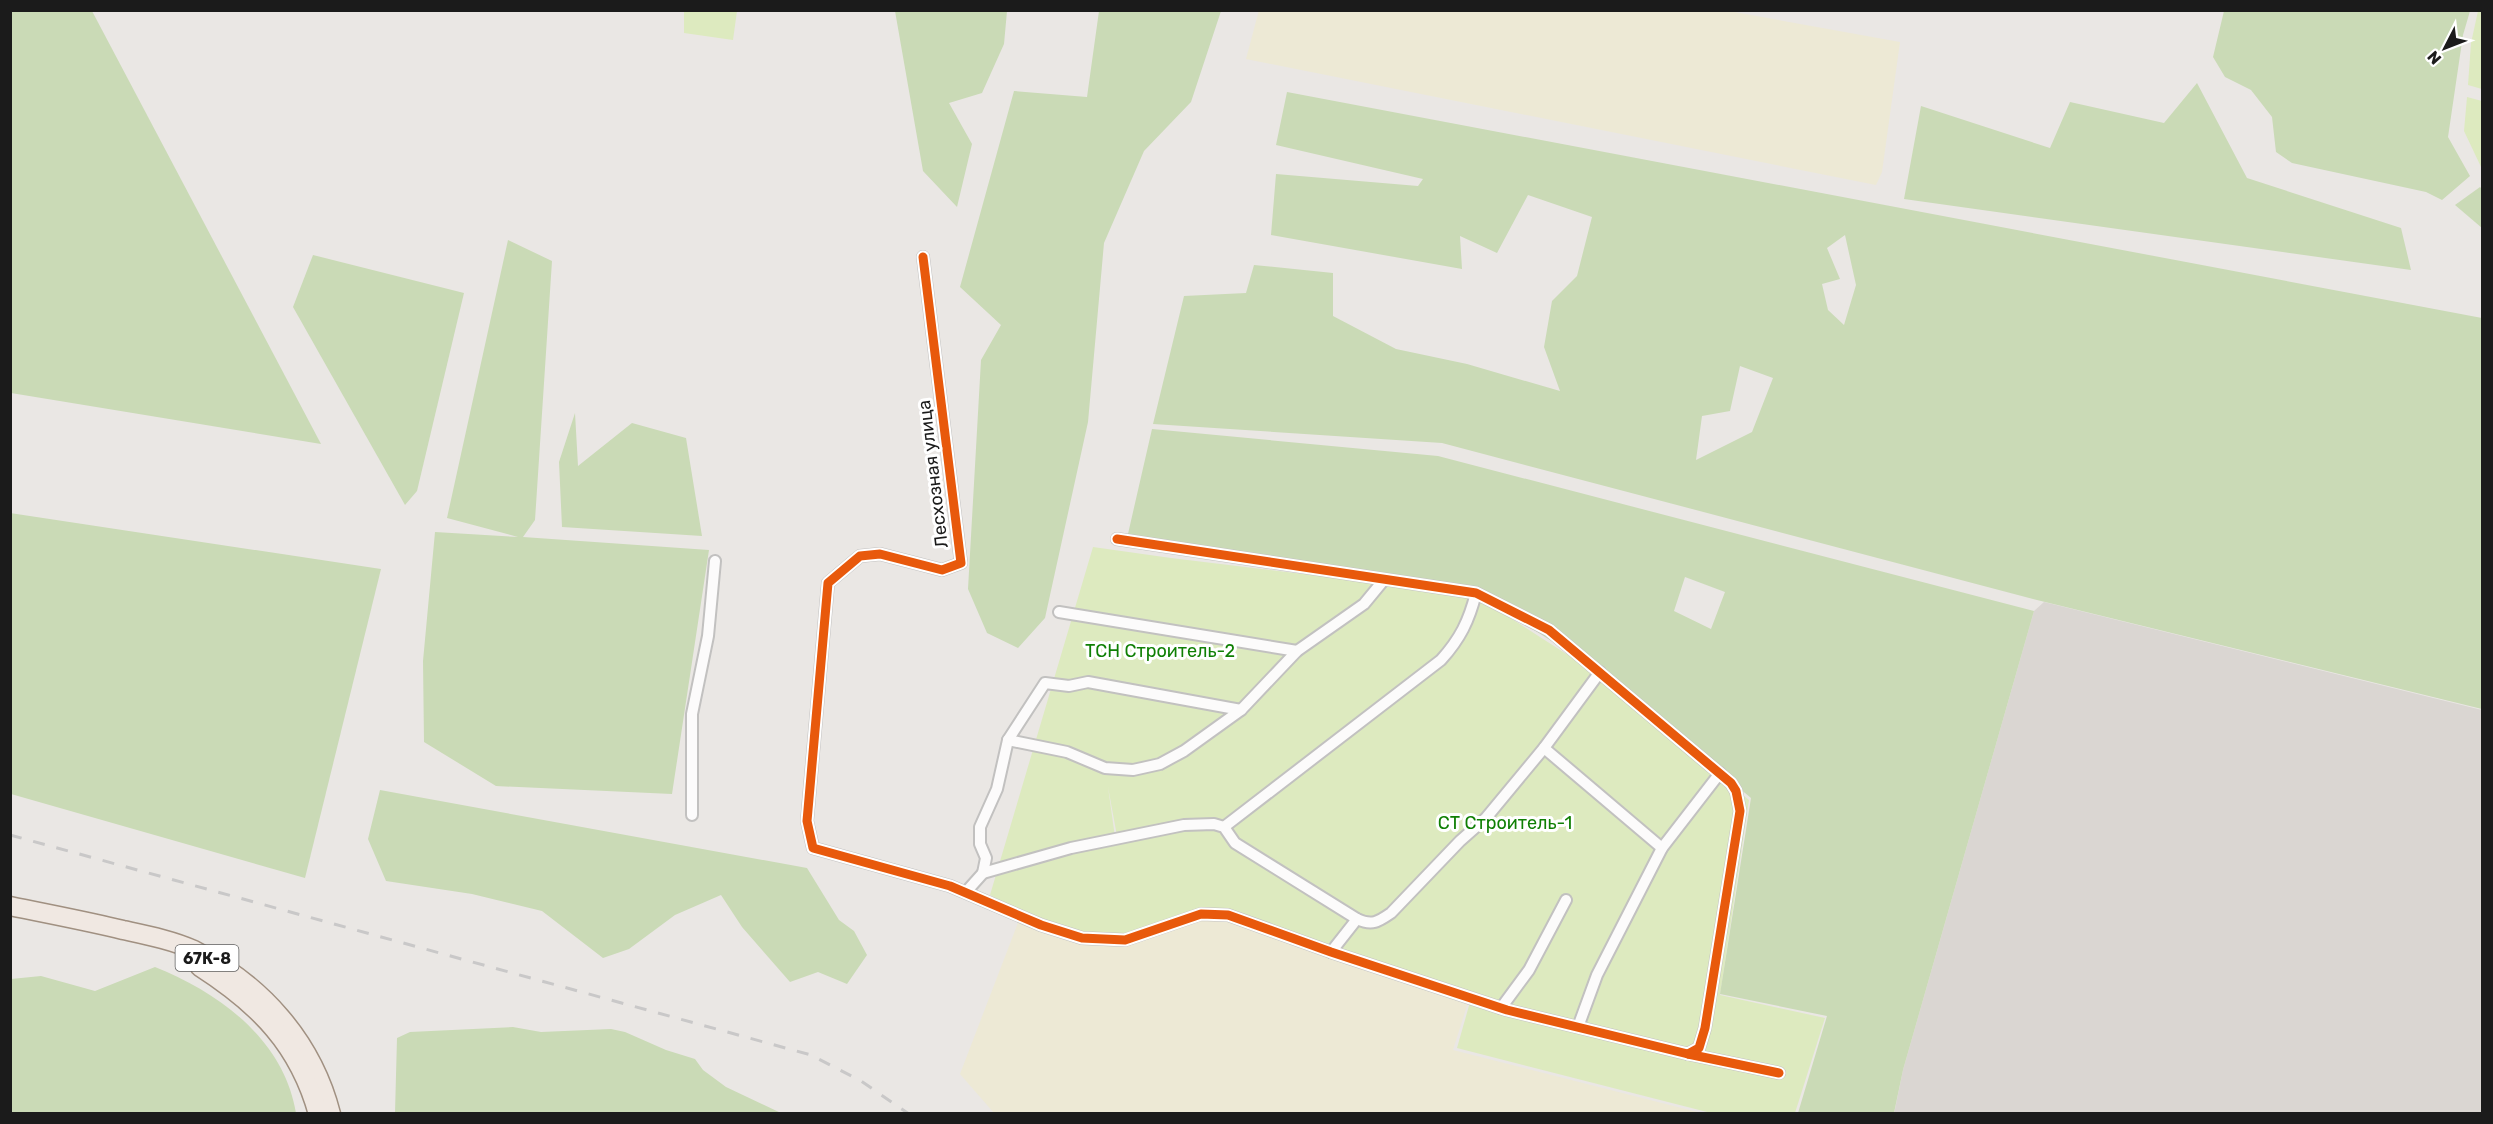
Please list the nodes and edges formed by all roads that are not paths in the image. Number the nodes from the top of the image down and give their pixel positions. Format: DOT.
graph roads {
  1 [pos="923,257"];
  2 [pos="1118,539"];
  3 [pos="715,561"];
  4 [pos="1383,581"];
  5 [pos="1476,593"];
  6 [pos="1059,612"];
  7 [pos="1297,651"];
  8 [pos="1600,672"];
  9 [pos="1241,710"];
  10 [pos="1008,740"];
  11 [pos="1544,748"];
  12 [pos="1720,773"];
  13 [pos="692,815"];
  14 [pos="1224,827"];
  15 [pos="1662,848"];
  16 [pos="982,873"];
  17 [pos="966,892"];
  18 [pos="1566,900"];
  19 [pos="10,906"];
  20 [pos="10,917"];
  21 [pos="1357,919"];
  22 [pos="1331,952"];
  23 [pos="1501,1008"];
  24 [pos="1578,1027"];
  25 [pos="1688,1054"];
  26 [pos="1779,1073"];
  27 [pos="318,1113"];
  28 [pos="330,1113"];
  1 -- 17 [label="street, Лесхозная улица"];
  2 -- 4 [label="street"];
  3 -- 13 [label="street"];
  4 -- 5 [label="street"];
  4 -- 7 [label="street"];
  5 -- 8 [label="street"];
  5 -- 14 [label="street"];
  6 -- 7 [label="street"];
  7 -- 9 [label="street"];
  8 -- 11 [label="street"];
  8 -- 12 [label="street"];
  9 -- 10 [label="street"];
  9 -- 10 [label="street"];
  10 -- 16 [label="street"];
  11 -- 15 [label="street"];
  11 -- 21 [label="street"];
  12 -- 15 [label="street"];
  12 -- 25 [label="street"];
  14 -- 16 [label="street"];
  14 -- 21 [label="street"];
  15 -- 24 [label="street"];
  16 -- 17 [label="street"];
  17 -- 22 [label="street"];
  18 -- 23 [label="street"];
  19 -- 28 [label="main road, 67К-8"];
  20 -- 27 [label="main road, 67К-8"];
  21 -- 22 [label="street"];
  22 -- 23 [label="street"];
  23 -- 24 [label="street"];
  24 -- 25 [label="street"];
  25 -- 26 [label="street"];
}
